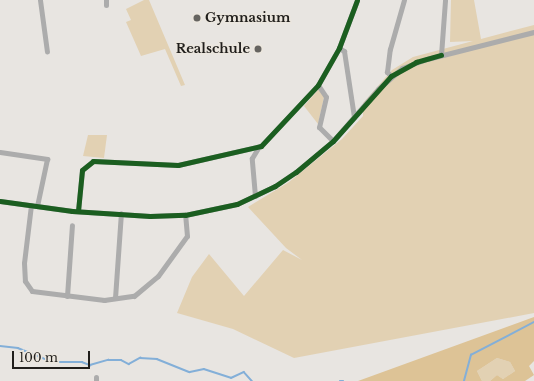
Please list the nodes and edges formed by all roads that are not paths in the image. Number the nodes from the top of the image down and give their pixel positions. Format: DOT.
graph roads {
  1 [pos="40,0"];
  2 [pos="356,0"];
  3 [pos="404,0"];
  4 [pos="445,0"];
  5 [pos="534,32"];
  6 [pos="339,48"];
  7 [pos="47,52"];
  8 [pos="442,55"];
  9 [pos="391,76"];
  10 [pos="318,85"];
  11 [pos="354,117"];
  12 [pos="334,141"];
  13 [pos="258,148"];
  14 [pos="0,152"];
  15 [pos="255,196"];
  16 [pos="0,201"];
  17 [pos="31,205"];
  18 [pos="37,206"];
  19 [pos="78,211"];
  20 [pos="121,214"];
  21 [pos="185,215"];
  22 [pos="72,225"];
  23 [pos="67,296"];
  24 [pos="115,298"];
  1 -- 7 [label="street"];
  2 -- 6 [label="street"];
  3 -- 9 [label="street"];
  4 -- 8 [label="street"];
  5 -- 8 [label="street"];
  6 -- 10 [label="street"];
  6 -- 11 [label="street"];
  8 -- 9 [label="street"];
  9 -- 11 [label="street"];
  10 -- 12 [label="street"];
  10 -- 13 [label="street"];
  11 -- 12 [label="street"];
  12 -- 15 [label="street"];
  13 -- 15 [label="street"];
  13 -- 19 [label="street"];
  14 -- 18 [label="street"];
  15 -- 21 [label="street"];
  16 -- 17 [label="street"];
  17 -- 18 [label="street"];
  17 -- 23 [label="street"];
  18 -- 19 [label="street"];
  19 -- 20 [label="street"];
  20 -- 21 [label="street"];
  20 -- 24 [label="street"];
  21 -- 24 [label="street"];
  22 -- 23 [label="street"];
  23 -- 24 [label="street"];
}
